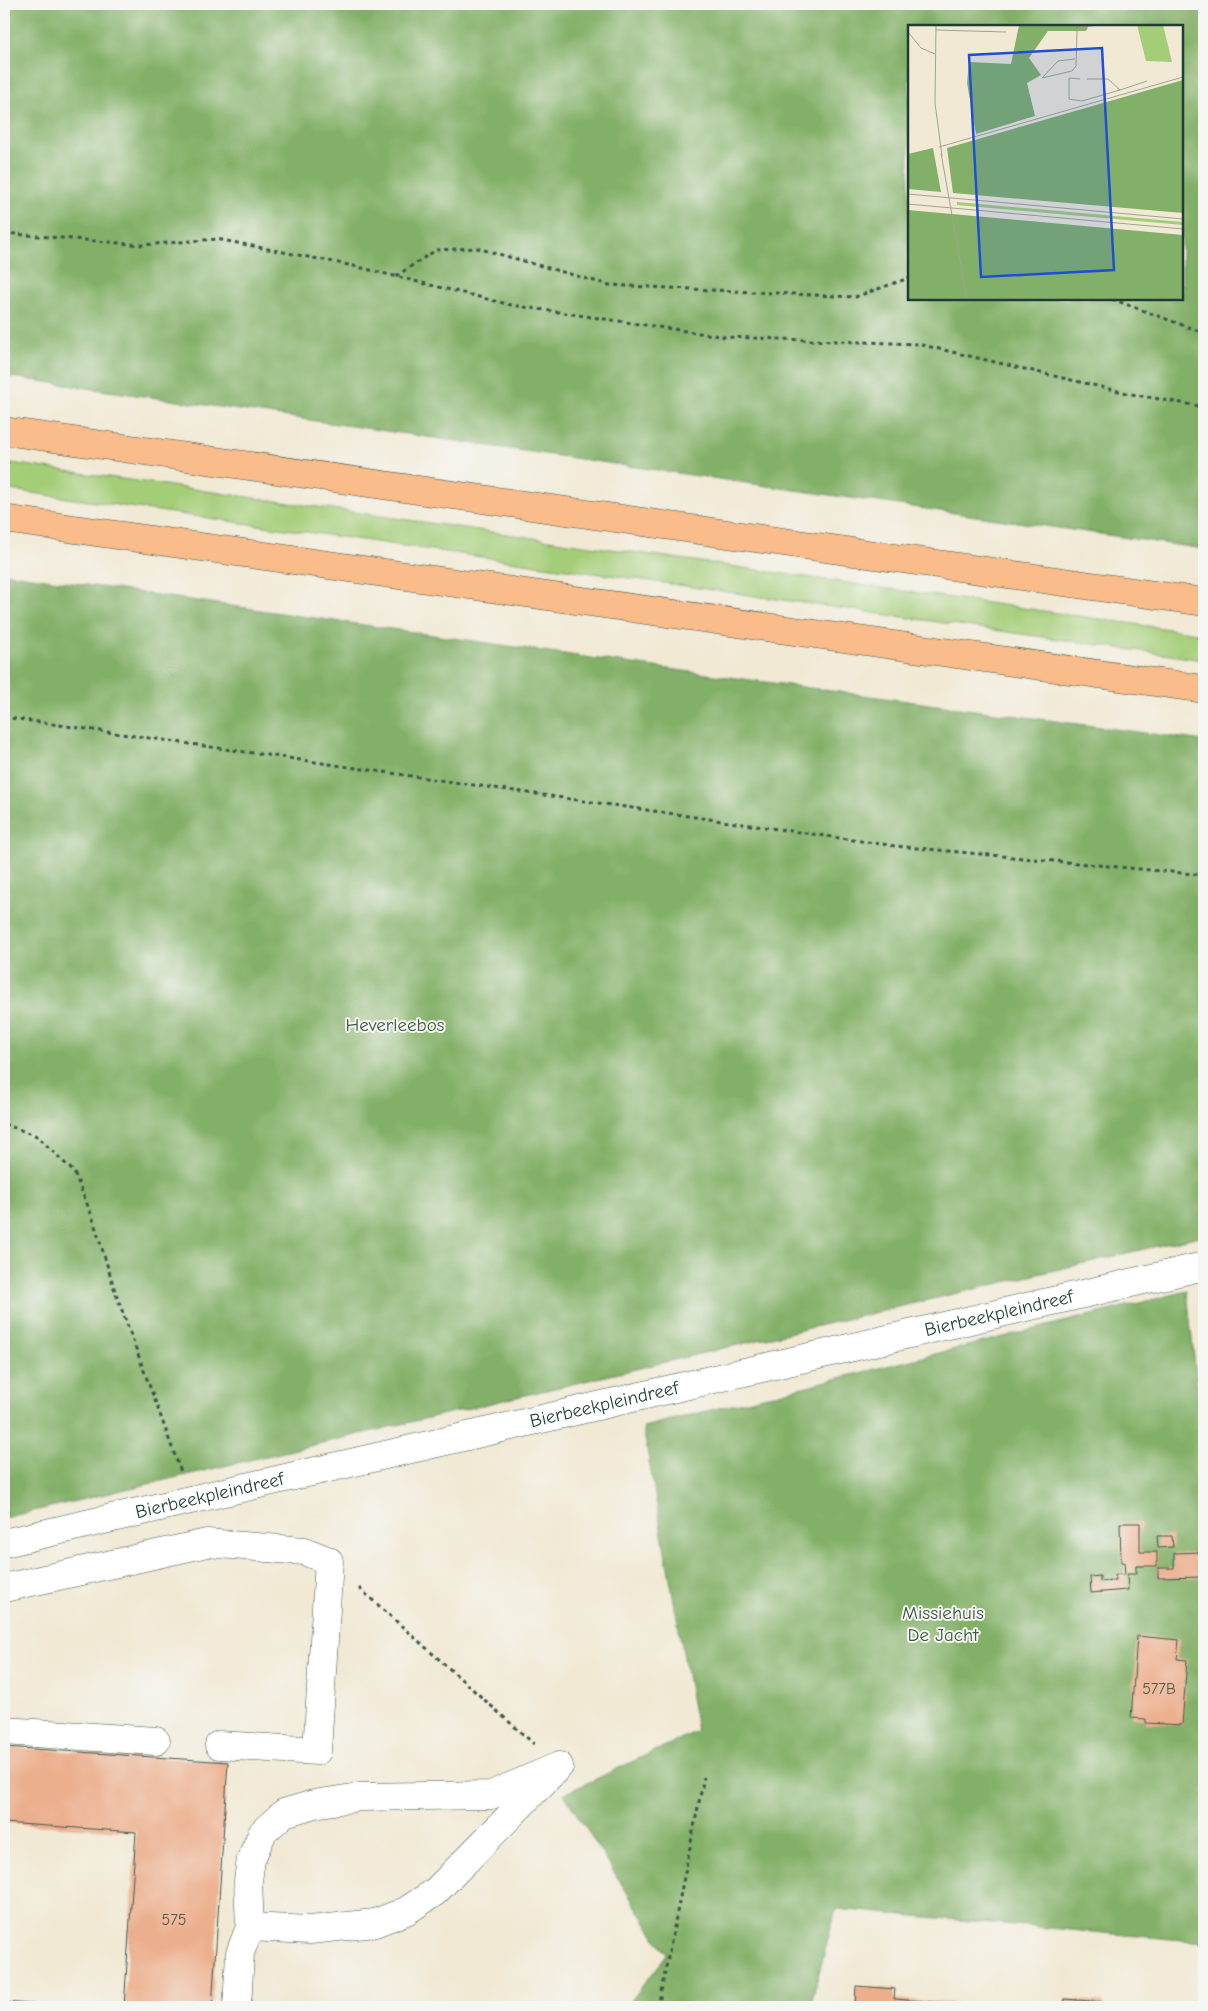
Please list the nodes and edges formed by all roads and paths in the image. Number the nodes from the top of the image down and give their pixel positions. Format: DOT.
graph roads {
  1 [pos="4,233"];
  2 [pos="396,276"];
  3 [pos="908,278"];
  4 [pos="1115,300"];
  5 [pos="1204,333"];
  6 [pos="1204,407"];
  7 [pos="4,431"];
  8 [pos="4,520"];
  9 [pos="1204,602"];
  10 [pos="1204,689"];
  11 [pos="4,717"];
  12 [pos="1204,875"];
  13 [pos="4,1124"];
  14 [pos="1204,1266"];
  15 [pos="191,1501"];
  16 [pos="4,1543"];
  17 [pos="329,1561"];
  18 [pos="4,1588"];
  19 [pos="4,1730"];
  20 [pos="156,1741"];
  21 [pos="219,1745"];
  22 [pos="559,1766"];
  23 [pos="704,1777"];
  24 [pos="250,1927"];
  25 [pos="237,2007"];
  26 [pos="658,2007"];
  1 -- 2 [label="path"];
  2 -- 3 [label="path"];
  2 -- 6 [label="path"];
  4 -- 5 [label="path"];
  7 -- 9 [label="highway"];
  8 -- 10 [label="highway"];
  11 -- 12 [label="path"];
  13 -- 15 [label="path"];
  14 -- 15 [label="lane, Bierbeekpleindreef"];
  15 -- 16 [label="lane, Bierbeekpleindreef"];
  17 -- 18 [label="lane"];
  17 -- 21 [label="lane"];
  17 -- 22 [label="path"];
  19 -- 20 [label="lane"];
  22 -- 24 [label="lane"];
  22 -- 24 [label="lane"];
  23 -- 26 [label="path"];
  24 -- 25 [label="lane"];
}
